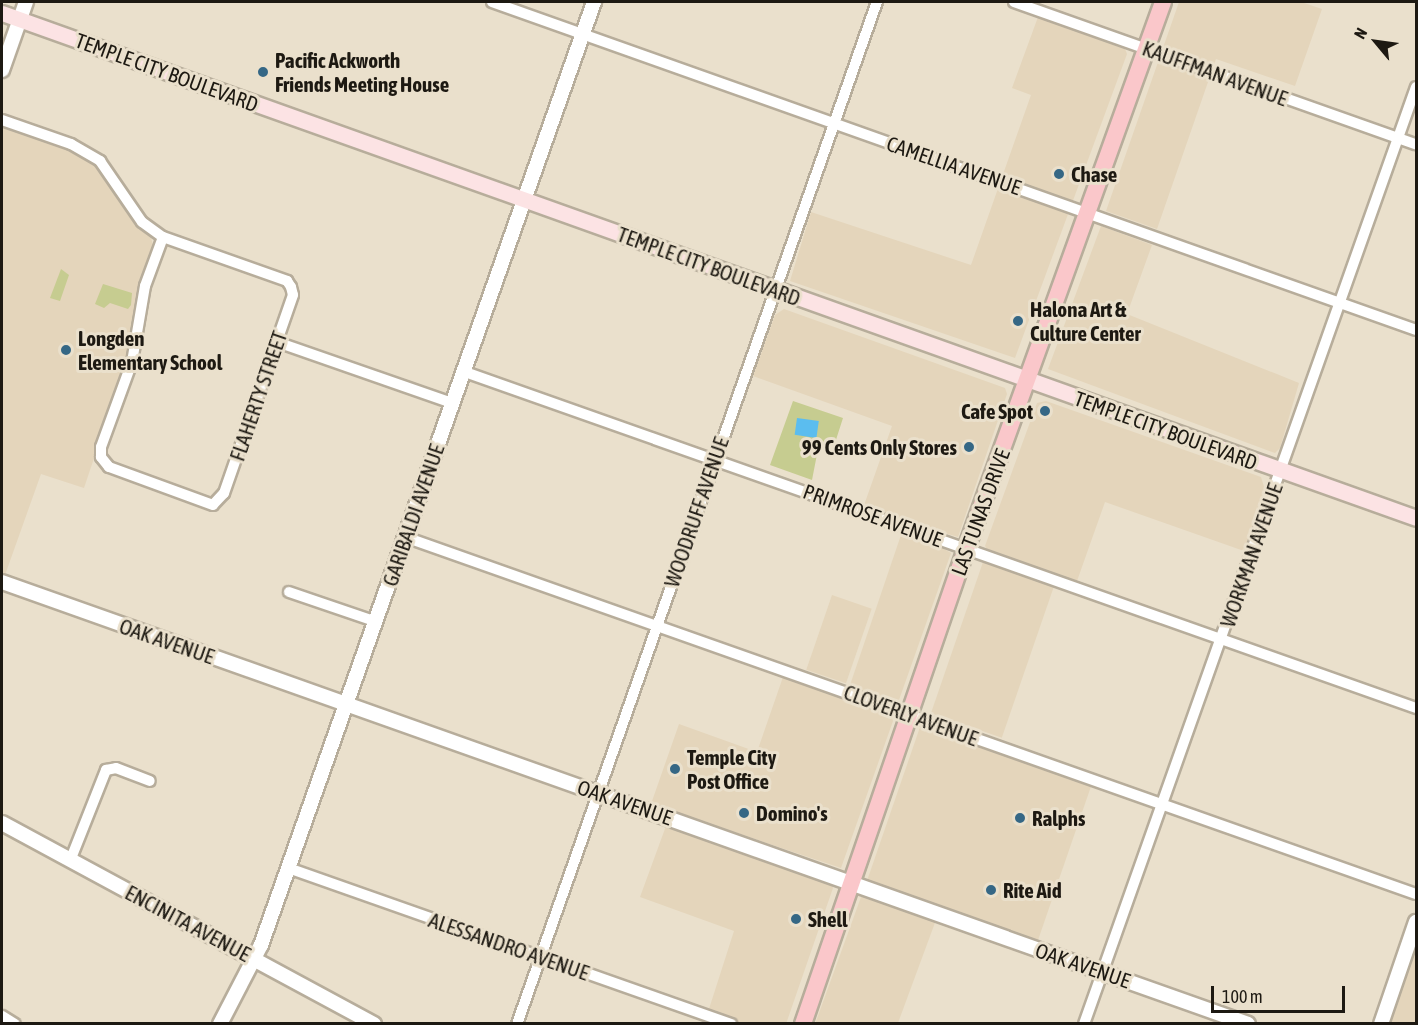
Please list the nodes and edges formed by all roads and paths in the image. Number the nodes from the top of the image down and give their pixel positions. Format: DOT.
graph roads {
  1 [pos="26,2"];
  2 [pos="492,2"];
  3 [pos="594,2"];
  4 [pos="877,2"];
  5 [pos="1014,2"];
  6 [pos="1163,2"];
  7 [pos="2,13"];
  8 [pos="20,20"];
  9 [pos="582,34"];
  10 [pos="1146,48"];
  11 [pos="2,70"];
  12 [pos="1416,87"];
  13 [pos="2,120"];
  14 [pos="835,124"];
  15 [pos="1398,138"];
  16 [pos="1416,144"];
  17 [pos="524,200"];
  18 [pos="1087,213"];
  19 [pos="163,237"];
  20 [pos="776,290"];
  21 [pos="1340,303"];
  22 [pos="1416,330"];
  23 [pos="277,342"];
  24 [pos="465,372"];
  25 [pos="1027,381"];
  26 [pos="452,403"];
  27 [pos="715,460"];
  28 [pos="1281,471"];
  29 [pos="1416,518"];
  30 [pos="405,537"];
  31 [pos="966,549"];
  32 [pos="2,582"];
  33 [pos="289,592"];
  34 [pos="374,621"];
  35 [pos="657,624"];
  36 [pos="1221,640"];
  37 [pos="345,704"];
  38 [pos="1416,708"];
  39 [pos="909,714"];
  40 [pos="150,781"];
  41 [pos="597,793"];
  42 [pos="1163,803"];
  43 [pos="2,823"];
  44 [pos="70,861"];
  45 [pos="288,868"];
  46 [pos="850,883"];
  47 [pos="1416,894"];
  48 [pos="1416,922"];
  49 [pos="255,958"];
  50 [pos="539,958"];
  51 [pos="1103,972"];
  52 [pos="2,1016"];
  53 [pos="15,1023"];
  54 [pos="220,1023"];
  55 [pos="374,1023"];
  56 [pos="517,1023"];
  57 [pos="731,1023"];
  58 [pos="803,1023"];
  59 [pos="1084,1023"];
  60 [pos="1248,1023"];
  61 [pos="1381,1023"];
  1 -- 8 [label="street"];
  2 -- 9 [label="street, CAMELLIA AVENUE"];
  3 -- 9 [label="street, GARIBALDI AVENUE"];
  4 -- 14 [label="street, WOODRUFF AVENUE"];
  5 -- 10 [label="street, KAUFFMAN AVENUE"];
  6 -- 10 [label="main road, LAS TUNAS DRIVE"];
  7 -- 8 [label="main road, TEMPLE CITY BOULEVARD"];
  8 -- 11 [label="street"];
  8 -- 17 [label="main road, TEMPLE CITY BOULEVARD"];
  9 -- 14 [label="street, CAMELLIA AVENUE"];
  9 -- 17 [label="street, GARIBALDI AVENUE"];
  10 -- 15 [label="street, KAUFFMAN AVENUE"];
  10 -- 18 [label="main road, LAS TUNAS DRIVE"];
  12 -- 15 [label="street, WORKMAN AVENUE"];
  13 -- 19 [label="street"];
  14 -- 18 [label="street, CAMELLIA AVENUE"];
  14 -- 20 [label="street, WOODRUFF AVENUE"];
  15 -- 16 [label="street, KAUFFMAN AVENUE"];
  15 -- 21 [label="street, WORKMAN AVENUE"];
  17 -- 20 [label="main road, TEMPLE CITY BOULEVARD"];
  17 -- 24 [label="street, GARIBALDI AVENUE"];
  18 -- 21 [label="street, CAMELLIA AVENUE"];
  18 -- 25 [label="main road, LAS TUNAS DRIVE"];
  19 -- 23 [label="street, FLAHERTY STREET"];
  19 -- 23 [label="street, FLAHERTY STREET"];
  20 -- 25 [label="main road, TEMPLE CITY BOULEVARD"];
  20 -- 27 [label="street, WOODRUFF AVENUE"];
  21 -- 22 [label="street, CAMELLIA AVENUE"];
  21 -- 28 [label="street, WORKMAN AVENUE"];
  23 -- 26 [label="street"];
  24 -- 26 [label="street, GARIBALDI AVENUE"];
  24 -- 27 [label="street, PRIMROSE AVENUE"];
  25 -- 28 [label="main road, TEMPLE CITY BOULEVARD"];
  25 -- 31 [label="main road, LAS TUNAS DRIVE"];
  26 -- 30 [label="street, GARIBALDI AVENUE"];
  27 -- 31 [label="street, PRIMROSE AVENUE"];
  27 -- 35 [label="street, WOODRUFF AVENUE"];
  28 -- 29 [label="main road, TEMPLE CITY BOULEVARD"];
  28 -- 36 [label="street, WORKMAN AVENUE"];
  30 -- 34 [label="street, GARIBALDI AVENUE"];
  30 -- 35 [label="street, CLOVERLY AVENUE"];
  31 -- 36 [label="street, PRIMROSE AVENUE"];
  31 -- 39 [label="main road, LAS TUNAS DRIVE"];
  32 -- 37 [label="street, OAK AVENUE"];
  33 -- 34 [label="street"];
  34 -- 37 [label="street, GARIBALDI AVENUE"];
  35 -- 39 [label="street, CLOVERLY AVENUE"];
  35 -- 41 [label="street, WOODRUFF AVENUE"];
  36 -- 38 [label="street, PRIMROSE AVENUE"];
  36 -- 42 [label="street, WORKMAN AVENUE"];
  37 -- 41 [label="street, OAK AVENUE"];
  37 -- 45 [label="street, GARIBALDI AVENUE"];
  39 -- 42 [label="street, CLOVERLY AVENUE"];
  39 -- 46 [label="main road, LAS TUNAS DRIVE"];
  40 -- 44 [label="street"];
  41 -- 46 [label="street, OAK AVENUE"];
  41 -- 50 [label="street, WOODRUFF AVENUE"];
  42 -- 47 [label="street, CLOVERLY AVENUE"];
  42 -- 51 [label="street, WORKMAN AVENUE"];
  43 -- 44 [label="street, ENCINITA AVENUE"];
  44 -- 49 [label="street, ENCINITA AVENUE"];
  45 -- 49 [label="street, GARIBALDI AVENUE"];
  45 -- 50 [label="street, ALESSANDRO AVENUE"];
  46 -- 51 [label="street, OAK AVENUE"];
  46 -- 58 [label="main road, LAS TUNAS DRIVE"];
  48 -- 61 [label="street"];
  49 -- 54 [label="street, GARIBALDI AVENUE"];
  49 -- 55 [label="street, ENCINITA AVENUE"];
  50 -- 56 [label="street, WOODRUFF AVENUE"];
  50 -- 57 [label="street, ALESSANDRO AVENUE"];
  51 -- 59 [label="street, WORKMAN AVENUE"];
  51 -- 60 [label="street, OAK AVENUE"];
  52 -- 53 [label="street"];
}
